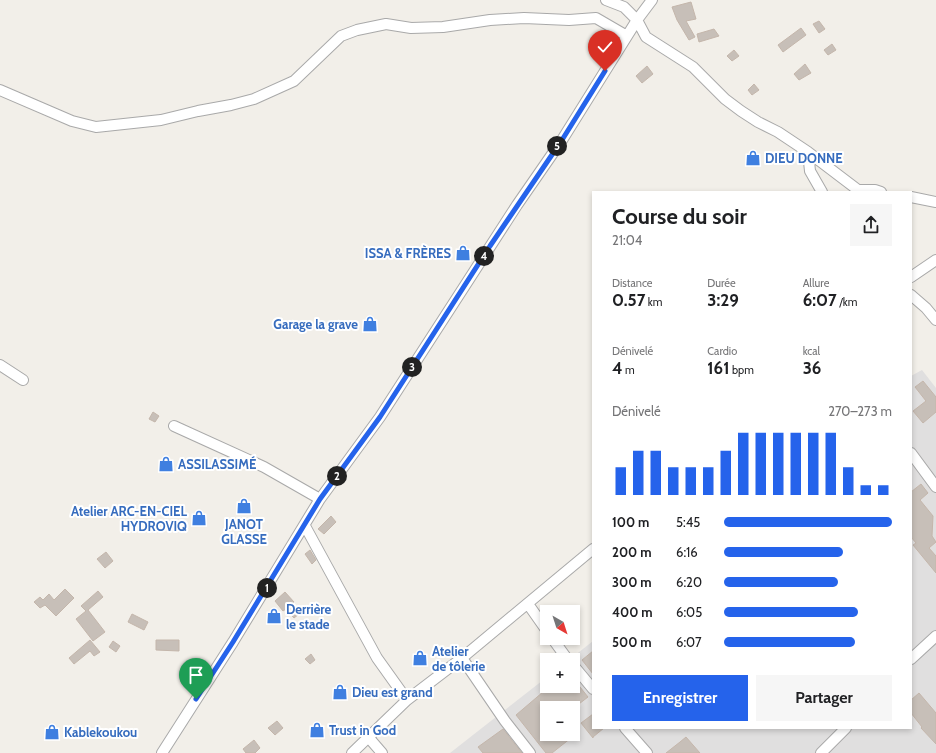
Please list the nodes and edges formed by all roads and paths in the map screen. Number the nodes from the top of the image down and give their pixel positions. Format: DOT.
graph roads {
  1 [pos="606,0"];
  2 [pos="652,0"];
  3 [pos="637,20"];
  4 [pos="627,36"];
  5 [pos="0,90"];
  6 [pos="808,152"];
  7 [pos="821,191"];
  8 [pos="870,191"];
  9 [pos="912,197"];
  10 [pos="936,202"];
  11 [pos="936,260"];
  12 [pos="912,276"];
  13 [pos="912,296"];
  14 [pos="936,320"];
  15 [pos="0,365"];
  16 [pos="23,380"];
  17 [pos="174,426"];
  18 [pos="912,454"];
  19 [pos="936,487"];
  20 [pos="320,499"];
  21 [pos="305,526"];
  22 [pos="592,550"];
  23 [pos="528,604"];
  24 [pos="540,621"];
  25 [pos="936,636"];
  26 [pos="912,656"];
  27 [pos="462,658"];
  28 [pos="580,674"];
  29 [pos="592,688"];
  30 [pos="408,700"];
  31 [pos="627,729"];
  32 [pos="845,729"];
  33 [pos="369,738"];
  34 [pos="162,753"];
  35 [pos="352,753"];
  36 [pos="382,753"];
  37 [pos="530,753"];
  38 [pos="647,753"];
  39 [pos="821,753"];
  1 -- 3 [label="street"];
  2 -- 3 [label="street"];
  3 -- 4 [label="street"];
  3 -- 6 [label="street"];
  4 -- 5 [label="street"];
  4 -- 20 [label="street"];
  6 -- 7 [label="street"];
  6 -- 8 [label="street"];
  9 -- 10 [label="street"];
  11 -- 12 [label="street"];
  13 -- 14 [label="street"];
  15 -- 16 [label="street"];
  17 -- 20 [label="street"];
  18 -- 19 [label="street"];
  20 -- 21 [label="street"];
  21 -- 30 [label="street"];
  21 -- 34 [label="street"];
  22 -- 23 [label="street"];
  23 -- 24 [label="street"];
  23 -- 27 [label="street"];
  25 -- 26 [label="street"];
  27 -- 30 [label="street"];
  27 -- 37 [label="street"];
  28 -- 29 [label="street"];
  30 -- 33 [label="street"];
  31 -- 38 [label="street"];
  32 -- 39 [label="street"];
  33 -- 35 [label="street"];
  33 -- 36 [label="street"];
}
